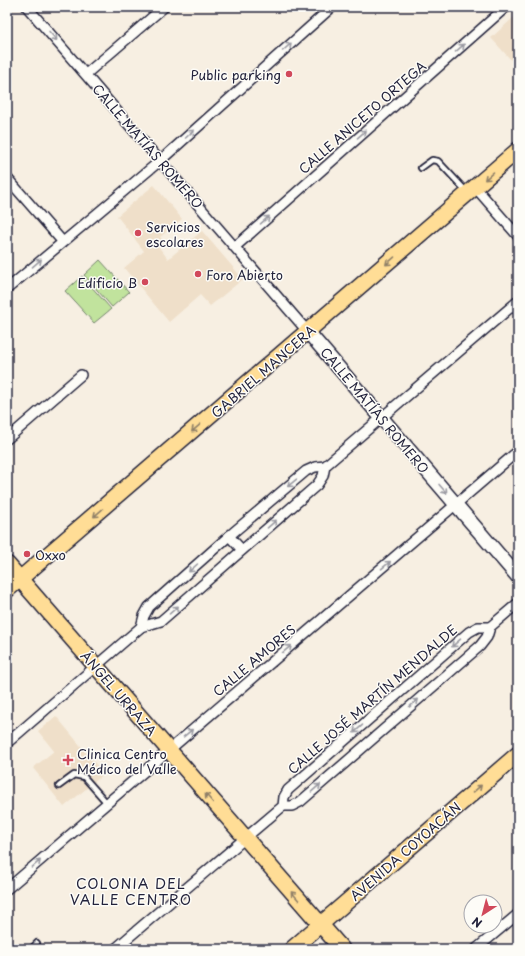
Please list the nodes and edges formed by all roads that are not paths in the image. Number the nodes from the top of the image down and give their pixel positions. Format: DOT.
graph roads {
  1 [pos="27,7"];
  2 [pos="164,7"];
  3 [pos="332,7"];
  4 [pos="506,7"];
  5 [pos="86,74"];
  6 [pos="518,150"];
  7 [pos="161,160"];
  8 [pos="421,168"];
  9 [pos="7,178"];
  10 [pos="471,190"];
  11 [pos="518,236"];
  12 [pos="62,241"];
  13 [pos="236,246"];
  14 [pos="7,289"];
  15 [pos="518,301"];
  16 [pos="308,332"];
  17 [pos="81,375"];
  18 [pos="382,418"];
  19 [pos="7,439"];
  20 [pos="518,451"];
  21 [pos="325,466"];
  22 [pos="456,505"];
  23 [pos="229,536"];
  24 [pos="242,550"];
  25 [pos="7,564"];
  26 [pos="518,577"];
  27 [pos="20,579"];
  28 [pos="7,590"];
  29 [pos="518,603"];
  30 [pos="490,626"];
  31 [pos="141,627"];
  32 [pos="95,666"];
  33 [pos="7,743"];
  34 [pos="168,750"];
  35 [pos="518,754"];
  36 [pos="59,786"];
  37 [pos="107,803"];
  38 [pos="283,806"];
  39 [pos="245,839"];
  40 [pos="7,889"];
  41 [pos="518,914"];
  42 [pos="321,925"];
  43 [pos="37,943"];
  44 [pos="31,949"];
  45 [pos="115,949"];
  46 [pos="292,949"];
  47 [pos="342,949"];
  48 [pos="476,949"];
  1 -- 5 [label="street, CALLE MATÍAS ROMERO, one-way"];
  2 -- 5 [label="street"];
  7 -- 3 [label="street, one-way"];
  13 -- 4 [label="street, CALLE ANICETO ORTEGA, one-way"];
  5 -- 7 [label="street, CALLE MATÍAS ROMERO"];
  6 -- 10 [label="main road, GABRIEL MANCERA, one-way"];
  7 -- 12 [label="street"];
  7 -- 13 [label="street, CALLE MATÍAS ROMERO"];
  8 -- 10 [label="lane"];
  9 -- 12 [label="street"];
  10 -- 11 [label="street"];
  10 -- 16 [label="main road, GABRIEL MANCERA, one-way"];
  14 -- 12 [label="street, one-way"];
  13 -- 16 [label="street, CALLE MATÍAS ROMERO"];
  15 -- 18 [label="street"];
  16 -- 18 [label="street, CALLE MATÍAS ROMERO"];
  16 -- 27 [label="main road, GABRIEL MANCERA, one-way"];
  17 -- 19 [label="street"];
  18 -- 21 [label="street"];
  18 -- 22 [label="street, CALLE MATÍAS ROMERO, one-way"];
  20 -- 22 [label="street, CALLE AMORES"];
  21 -- 23 [label="street, one-way"];
  24 -- 21 [label="street, one-way"];
  22 -- 26 [label="street, CALLE MATÍAS ROMERO"];
  34 -- 22 [label="street, CALLE AMORES, one-way"];
  23 -- 24 [label="street"];
  23 -- 31 [label="street, one-way"];
  31 -- 24 [label="street, one-way"];
  25 -- 27 [label="main road, ÁNGEL URRAZA"];
  27 -- 28 [label="main road, GABRIEL MANCERA"];
  27 -- 32 [label="main road, ÁNGEL URRAZA"];
  29 -- 30 [label="street, CALLE JOSÉ MARTÍN MENDALDE"];
  38 -- 30 [label="street, CALLE JOSÉ MARTÍN MENDALDE, one-way"];
  30 -- 38 [label="street, CALLE JOSÉ MARTÍN MENDALDE, one-way"];
  31 -- 32 [label="street"];
  32 -- 33 [label="street"];
  32 -- 34 [label="main road, ÁNGEL URRAZA"];
  34 -- 37 [label="street, CALLE AMORES"];
  39 -- 34 [label="main road, ÁNGEL URRAZA, one-way"];
  42 -- 35 [label="main road, AVENIDA COYOACÁN, one-way"];
  36 -- 37 [label="lane"];
  40 -- 37 [label="street, CALLE AMORES, one-way"];
  38 -- 39 [label="street, CALLE JOSÉ MARTÍN MENDALDE"];
  42 -- 39 [label="main road, ÁNGEL URRAZA, one-way"];
  39 -- 45 [label="street, CALLE JOSÉ MARTÍN MENDALDE"];
  41 -- 48 [label="street"];
  42 -- 46 [label="main road, AVENIDA COYOACÁN"];
  42 -- 47 [label="main road, ÁNGEL URRAZA"];
  43 -- 44 [label="lane"];
}
